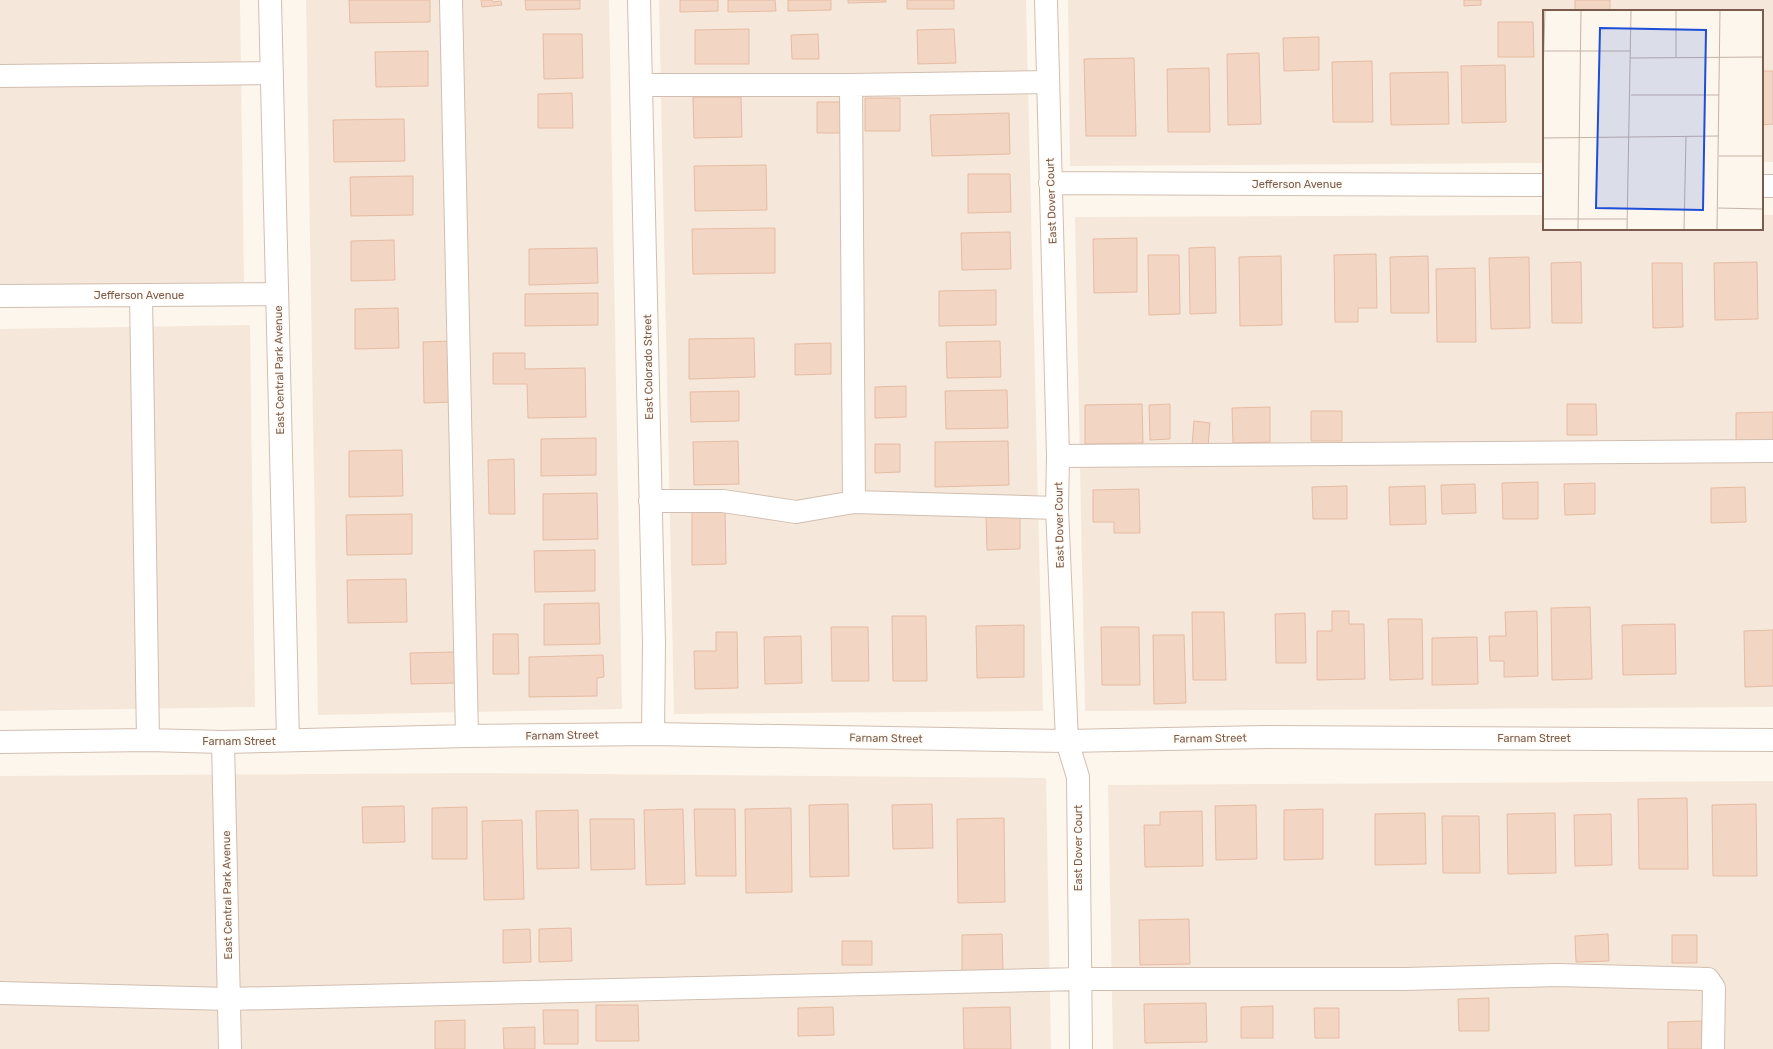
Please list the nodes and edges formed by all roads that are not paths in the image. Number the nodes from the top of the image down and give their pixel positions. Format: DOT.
graph roads {
  1 [pos="270,0"];
  2 [pos="451,0"];
  3 [pos="639,0"];
  4 [pos="1046,0"];
  5 [pos="272,73"];
  6 [pos="0,76"];
  7 [pos="1048,82"];
  8 [pos="641,85"];
  9 [pos="851,85"];
  10 [pos="1050,183"];
  11 [pos="1543,185"];
  12 [pos="277,294"];
  13 [pos="141,295"];
  14 [pos="0,296"];
  15 [pos="1773,451"];
  16 [pos="1058,456"];
  17 [pos="650,501"];
  18 [pos="854,502"];
  19 [pos="1057,508"];
  20 [pos="653,734"];
  21 [pos="468,736"];
  22 [pos="148,740"];
  23 [pos="288,740"];
  24 [pos="1773,740"];
  25 [pos="1067,741"];
  26 [pos="0,742"];
  27 [pos="223,742"];
  28 [pos="1079,979"];
  29 [pos="0,993"];
  30 [pos="229,1000"];
  31 [pos="230,1049"];
  32 [pos="1081,1049"];
  33 [pos="1713,1049"];
  1 -- 5 [label="street, East Central Park Avenue"];
  2 -- 21 [label="street"];
  3 -- 8 [label="street, East Colorado Street"];
  4 -- 7 [label="street, East Dover Court"];
  5 -- 6 [label="street"];
  5 -- 12 [label="street, East Central Park Avenue"];
  7 -- 9 [label="street"];
  7 -- 10 [label="street, East Dover Court"];
  8 -- 9 [label="street"];
  8 -- 17 [label="street, East Colorado Street"];
  9 -- 18 [label="street"];
  10 -- 11 [label="street, Jefferson Avenue"];
  10 -- 16 [label="street, East Dover Court"];
  12 -- 13 [label="street, Jefferson Avenue"];
  12 -- 23 [label="street, East Central Park Avenue"];
  13 -- 14 [label="street, Jefferson Avenue"];
  13 -- 22 [label="street"];
  15 -- 16 [label="street"];
  16 -- 19 [label="street, East Dover Court"];
  17 -- 18 [label="street"];
  17 -- 20 [label="street, East Colorado Street"];
  18 -- 19 [label="street"];
  19 -- 25 [label="street, East Dover Court"];
  20 -- 21 [label="street, Farnam Street"];
  20 -- 25 [label="street, Farnam Street"];
  21 -- 23 [label="street, Farnam Street"];
  22 -- 26 [label="street, Farnam Street"];
  22 -- 27 [label="street, Farnam Street"];
  23 -- 27 [label="street, Farnam Street"];
  24 -- 25 [label="street, Farnam Street"];
  25 -- 28 [label="street, East Dover Court"];
  27 -- 30 [label="street, East Central Park Avenue"];
  28 -- 30 [label="street"];
  28 -- 32 [label="street, East Dover Court"];
  28 -- 33 [label="street"];
  29 -- 30 [label="street"];
  30 -- 31 [label="street, East Central Park Avenue"];
}
